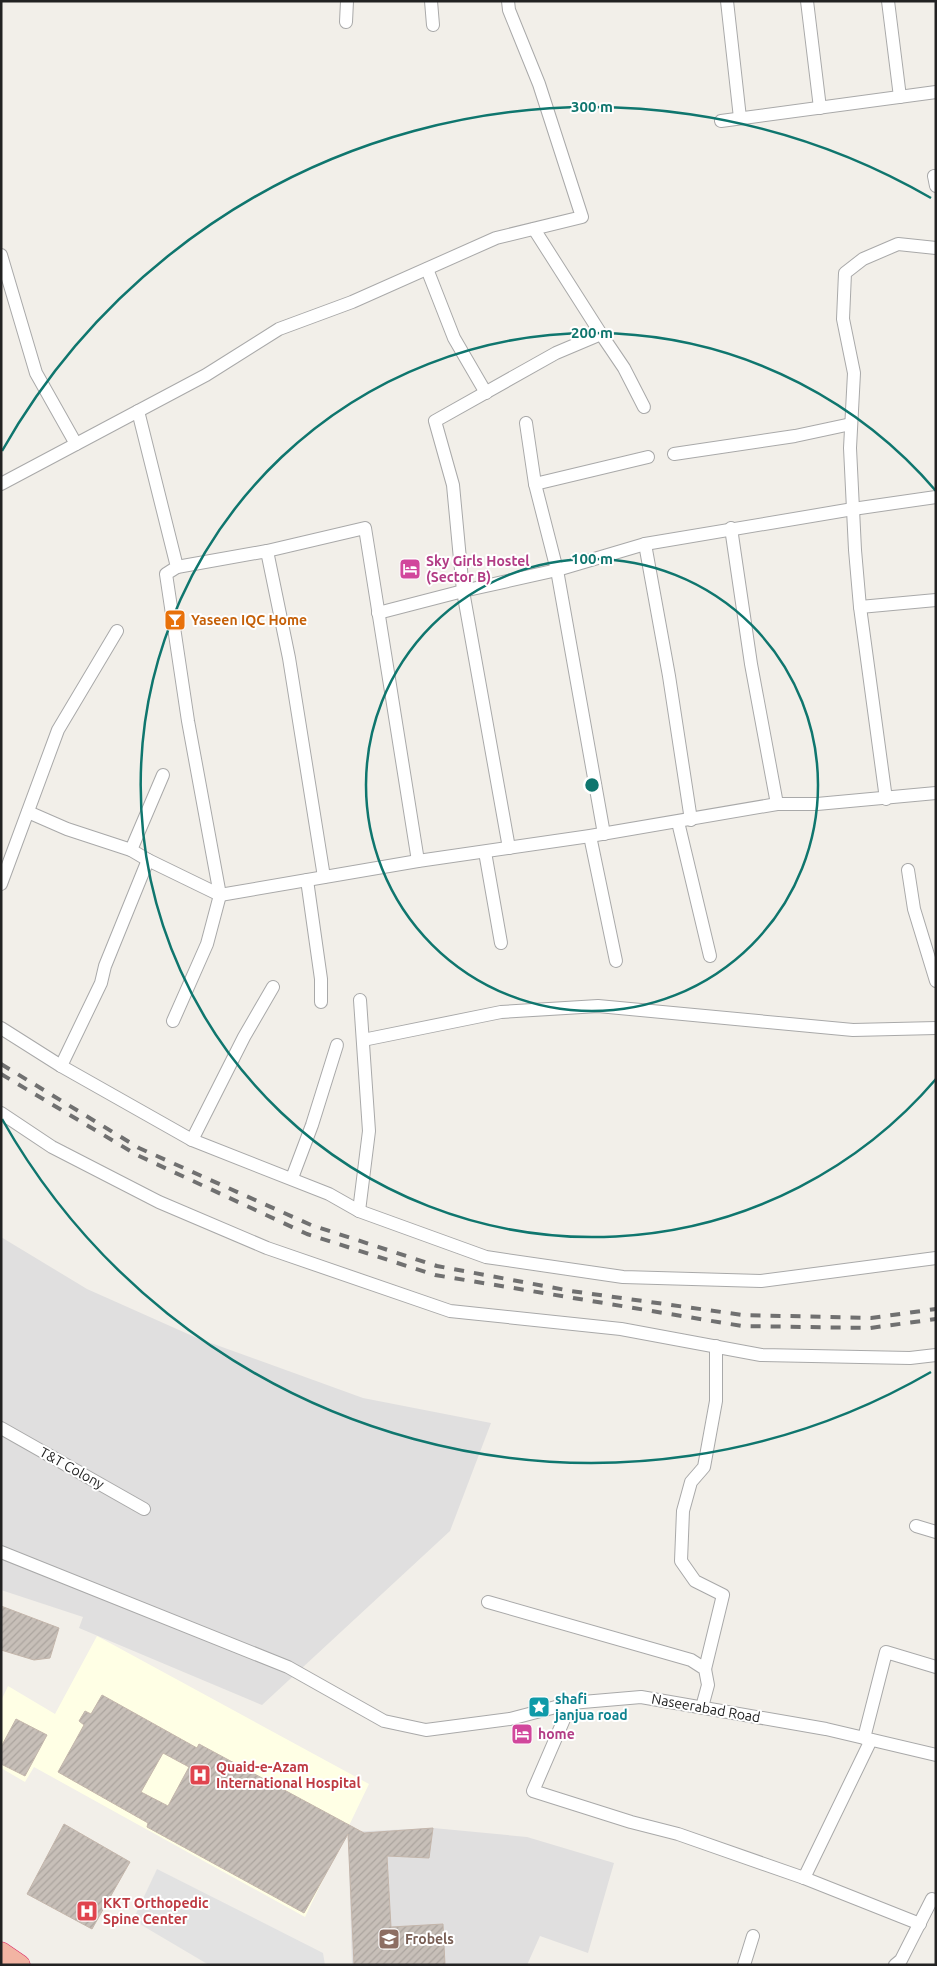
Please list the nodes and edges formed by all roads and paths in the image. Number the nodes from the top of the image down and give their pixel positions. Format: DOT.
graph roads {
  1 [pos="348,1"];
  2 [pos="431,1"];
  3 [pos="508,1"];
  4 [pos="726,1"];
  5 [pos="808,1"];
  6 [pos="888,1"];
  7 [pos="346,22"];
  8 [pos="433,25"];
  9 [pos="936,92"];
  10 [pos="900,97"];
  11 [pos="820,108"];
  12 [pos="740,118"];
  13 [pos="721,121"];
  14 [pos="534,229"];
  15 [pos="936,248"];
  16 [pos="1,255"];
  17 [pos="428,269"];
  18 [pos="601,334"];
  19 [pos="486,393"];
  20 [pos="644,407"];
  21 [pos="138,411"];
  22 [pos="526,423"];
  23 [pos="852,424"];
  24 [pos="76,444"];
  25 [pos="674,454"];
  26 [pos="648,457"];
  27 [pos="1,484"];
  28 [pos="535,484"];
  29 [pos="936,498"];
  30 [pos="853,509"];
  31 [pos="731,528"];
  32 [pos="645,544"];
  33 [pos="267,551"];
  34 [pos="177,567"];
  35 [pos="557,570"];
  36 [pos="463,591"];
  37 [pos="936,600"];
  38 [pos="860,607"];
  39 [pos="378,613"];
  40 [pos="117,631"];
  41 [pos="163,775"];
  42 [pos="936,793"];
  43 [pos="886,798"];
  44 [pos="777,804"];
  45 [pos="28,812"];
  46 [pos="685,821"];
  47 [pos="604,834"];
  48 [pos="590,836"];
  49 [pos="509,848"];
  50 [pos="131,850"];
  51 [pos="485,852"];
  52 [pos="148,860"];
  53 [pos="418,862"];
  54 [pos="908,870"];
  55 [pos="324,877"];
  56 [pos="307,880"];
  57 [pos="1,884"];
  58 [pos="220,895"];
  59 [pos="501,944"];
  60 [pos="710,956"];
  61 [pos="616,961"];
  62 [pos="936,981"];
  63 [pos="273,987"];
  64 [pos="360,1000"];
  65 [pos="322,1002"];
  66 [pos="173,1021"];
  67 [pos="1,1028"];
  68 [pos="936,1028"];
  69 [pos="363,1040"];
  70 [pos="337,1044"];
  71 [pos="61,1066"];
  72 [pos="1,1113"];
  73 [pos="192,1140"];
  74 [pos="292,1178"];
  75 [pos="359,1211"];
  76 [pos="936,1258"];
  77 [pos="716,1346"];
  78 [pos="936,1355"];
  79 [pos="1,1428"];
  80 [pos="144,1508"];
  81 [pos="916,1526"];
  82 [pos="936,1532"];
  83 [pos="1,1552"];
  84 [pos="488,1602"];
  85 [pos="936,1667"];
  86 [pos="706,1669"];
  87 [pos="571,1703"];
  88 [pos="702,1707"];
  89 [pos="868,1739"];
  90 [pos="936,1755"];
  91 [pos="804,1878"];
  92 [pos="932,1898"];
  93 [pos="920,1924"];
  94 [pos="754,1936"];
  95 [pos="1,1952"];
  96 [pos="20,1965"];
  97 [pos="744,1965"];
  98 [pos="895,1965"];
  1 -- 7 [label="street"];
  2 -- 8 [label="street"];
  3 -- 14 [label="street"];
  4 -- 12 [label="street"];
  5 -- 11 [label="street"];
  6 -- 10 [label="street"];
  9 -- 10 [label="street"];
  10 -- 11 [label="street"];
  11 -- 12 [label="street"];
  12 -- 13 [label="street"];
  14 -- 17 [label="street"];
  14 -- 18 [label="street"];
  15 -- 23 [label="street"];
  16 -- 24 [label="street"];
  17 -- 19 [label="street"];
  17 -- 21 [label="street"];
  18 -- 19 [label="street"];
  18 -- 20 [label="street"];
  19 -- 36 [label="street"];
  21 -- 24 [label="street"];
  21 -- 34 [label="street"];
  22 -- 28 [label="street"];
  23 -- 25 [label="street"];
  23 -- 30 [label="street"];
  24 -- 27 [label="street"];
  26 -- 28 [label="street"];
  28 -- 35 [label="street"];
  29 -- 30 [label="street"];
  30 -- 31 [label="street"];
  30 -- 38 [label="street"];
  31 -- 32 [label="street"];
  31 -- 44 [label="street"];
  32 -- 35 [label="street"];
  32 -- 46 [label="street"];
  33 -- 34 [label="street"];
  33 -- 39 [label="street"];
  33 -- 55 [label="street"];
  34 -- 58 [label="street"];
  35 -- 36 [label="street"];
  35 -- 47 [label="street"];
  36 -- 39 [label="street"];
  36 -- 49 [label="street"];
  37 -- 38 [label="street"];
  38 -- 43 [label="street"];
  39 -- 53 [label="street"];
  40 -- 45 [label="street"];
  41 -- 50 [label="street"];
  42 -- 43 [label="street"];
  43 -- 44 [label="street"];
  44 -- 46 [label="street"];
  45 -- 50 [label="street"];
  45 -- 57 [label="street"];
  46 -- 47 [label="street"];
  46 -- 60 [label="street"];
  47 -- 48 [label="street"];
  48 -- 49 [label="street"];
  48 -- 61 [label="street"];
  49 -- 51 [label="street"];
  50 -- 52 [label="street"];
  51 -- 53 [label="street"];
  51 -- 59 [label="street"];
  52 -- 58 [label="street"];
  52 -- 71 [label="street"];
  53 -- 55 [label="street"];
  54 -- 62 [label="street"];
  55 -- 56 [label="street"];
  56 -- 58 [label="street"];
  56 -- 65 [label="street"];
  58 -- 66 [label="street"];
  63 -- 73 [label="street"];
  64 -- 69 [label="street"];
  67 -- 71 [label="street"];
  68 -- 69 [label="street"];
  69 -- 75 [label="street"];
  70 -- 74 [label="street"];
  71 -- 73 [label="street"];
  72 -- 77 [label="street"];
  73 -- 74 [label="street"];
  74 -- 75 [label="street"];
  75 -- 76 [label="street"];
  77 -- 78 [label="street"];
  77 -- 86 [label="street"];
  79 -- 80 [label="street, T&T Colony"];
  81 -- 82 [label="street"];
  83 -- 87 [label="street, Naseerabad Road"];
  84 -- 86 [label="street"];
  85 -- 89 [label="street"];
  86 -- 88 [label="street"];
  87 -- 88 [label="street, Naseerabad Road"];
  87 -- 91 [label="street"];
  88 -- 89 [label="street, Naseerabad Road"];
  89 -- 90 [label="street, Naseerabad Road"];
  89 -- 91 [label="street"];
  91 -- 93 [label="street"];
  92 -- 93 [label="street"];
  93 -- 98 [label="street"];
  94 -- 97 [label="street"];
  95 -- 96 [label="highway"];
}
